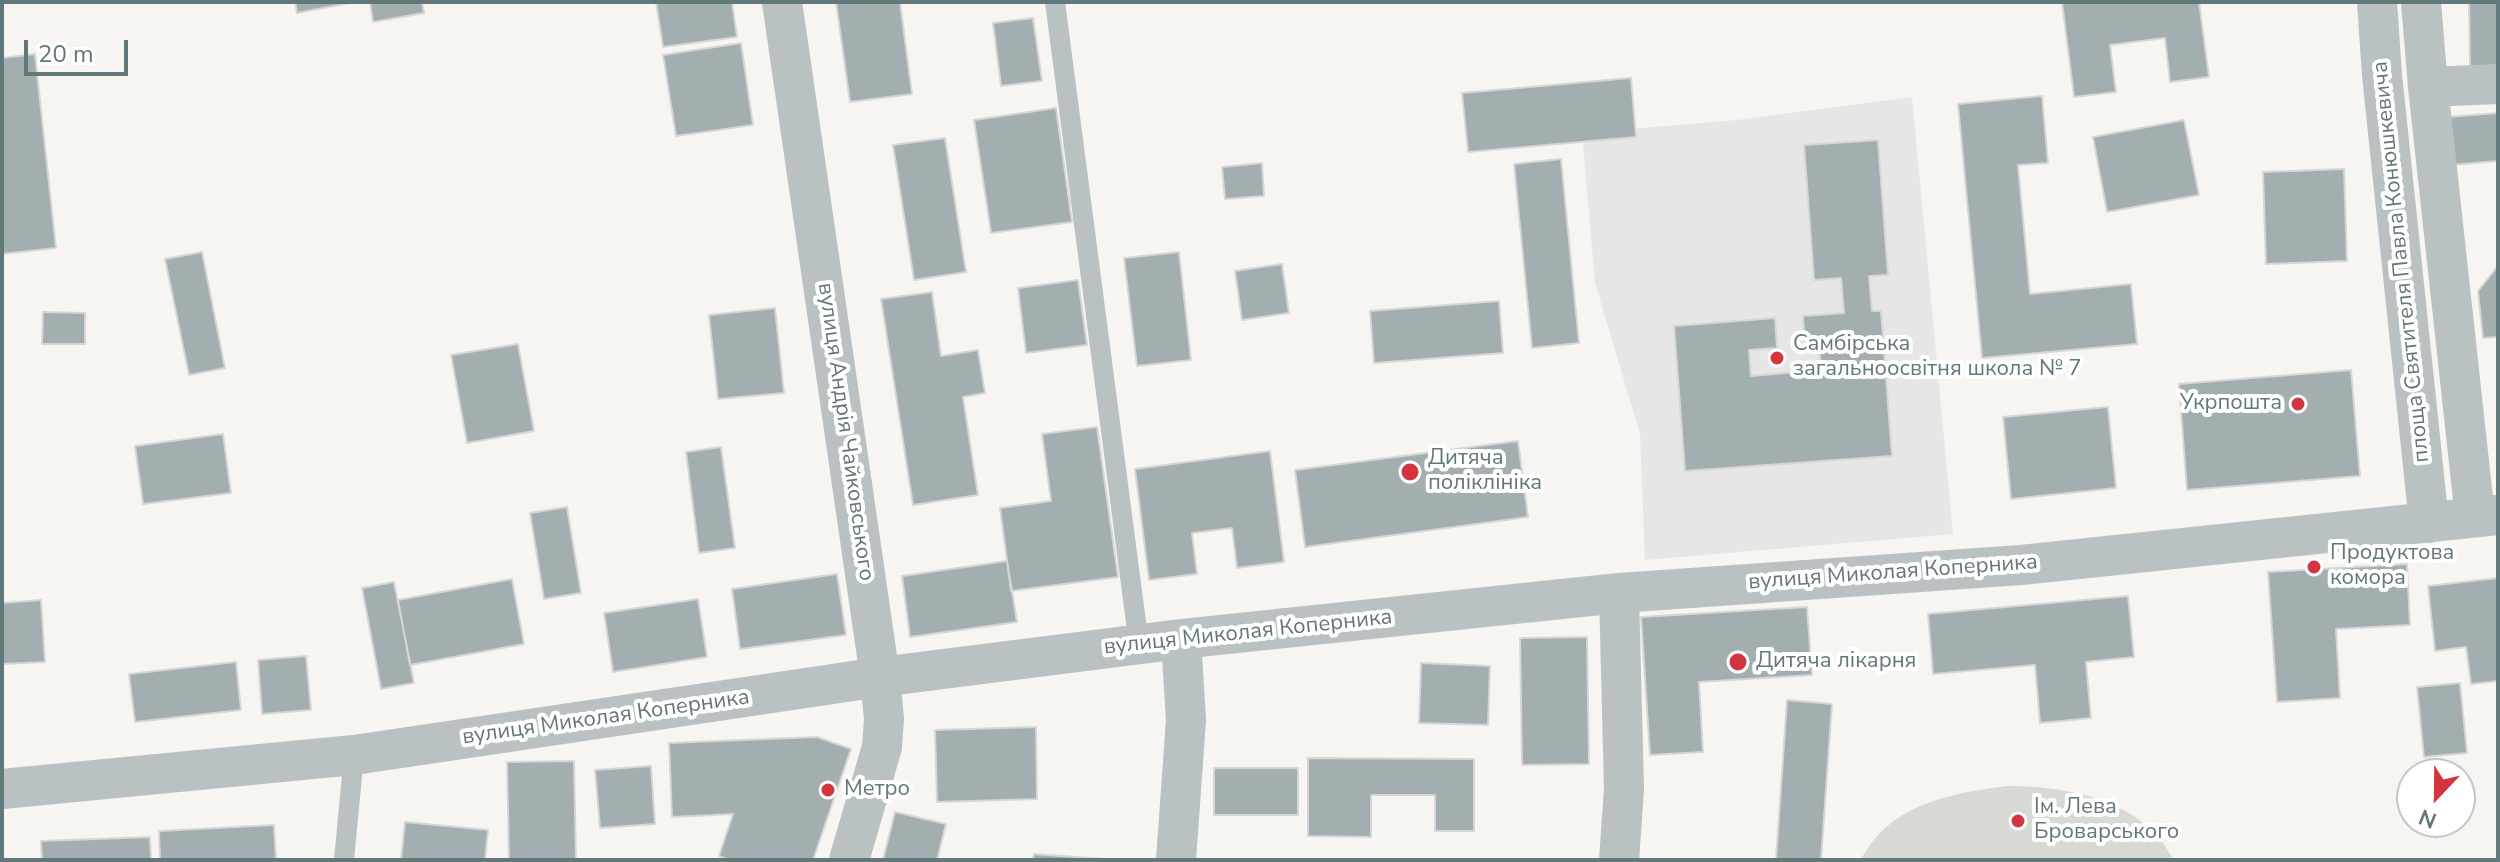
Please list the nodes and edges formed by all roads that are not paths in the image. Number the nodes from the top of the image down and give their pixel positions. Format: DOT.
graph roads {
  1 [pos="782,2"];
  2 [pos="1055,2"];
  3 [pos="2377,2"];
  4 [pos="2421,2"];
  5 [pos="2498,84"];
  6 [pos="2428,87"];
  7 [pos="2486,516"];
  8 [pos="2429,523"];
  9 [pos="1619,593"];
  10 [pos="1181,639"];
  11 [pos="1139,645"];
  12 [pos="880,677"];
  13 [pos="354,755"];
  14 [pos="2,789"];
  15 [pos="344,860"];
  16 [pos="849,860"];
  17 [pos="1176,860"];
  18 [pos="1619,860"];
  1 -- 12 [label="street, вулиця Андрія Чайковського"];
  2 -- 11 [label="lane"];
  3 -- 8 [label="street, площа Святителя Павла Конюшкевича"];
  4 -- 6 [label="street, площа Святителя Павла Конюшкевича"];
  5 -- 6 [label="street"];
  6 -- 7 [label="street, площа Святителя Павла Конюшкевича"];
  7 -- 8 [label="street, вулиця Миколая Коперника"];
  8 -- 9 [label="street, вулиця Миколая Коперника"];
  9 -- 10 [label="street, вулиця Миколая Коперника"];
  9 -- 18 [label="street"];
  10 -- 11 [label="street, вулиця Миколая Коперника"];
  10 -- 17 [label="street"];
  11 -- 12 [label="street, вулиця Миколая Коперника"];
  12 -- 13 [label="street, вулиця Миколая Коперника"];
  12 -- 16 [label="street, вулиця Андрія Чайковського"];
  13 -- 14 [label="street, вулиця Миколая Коперника"];
  13 -- 15 [label="lane"];
}
